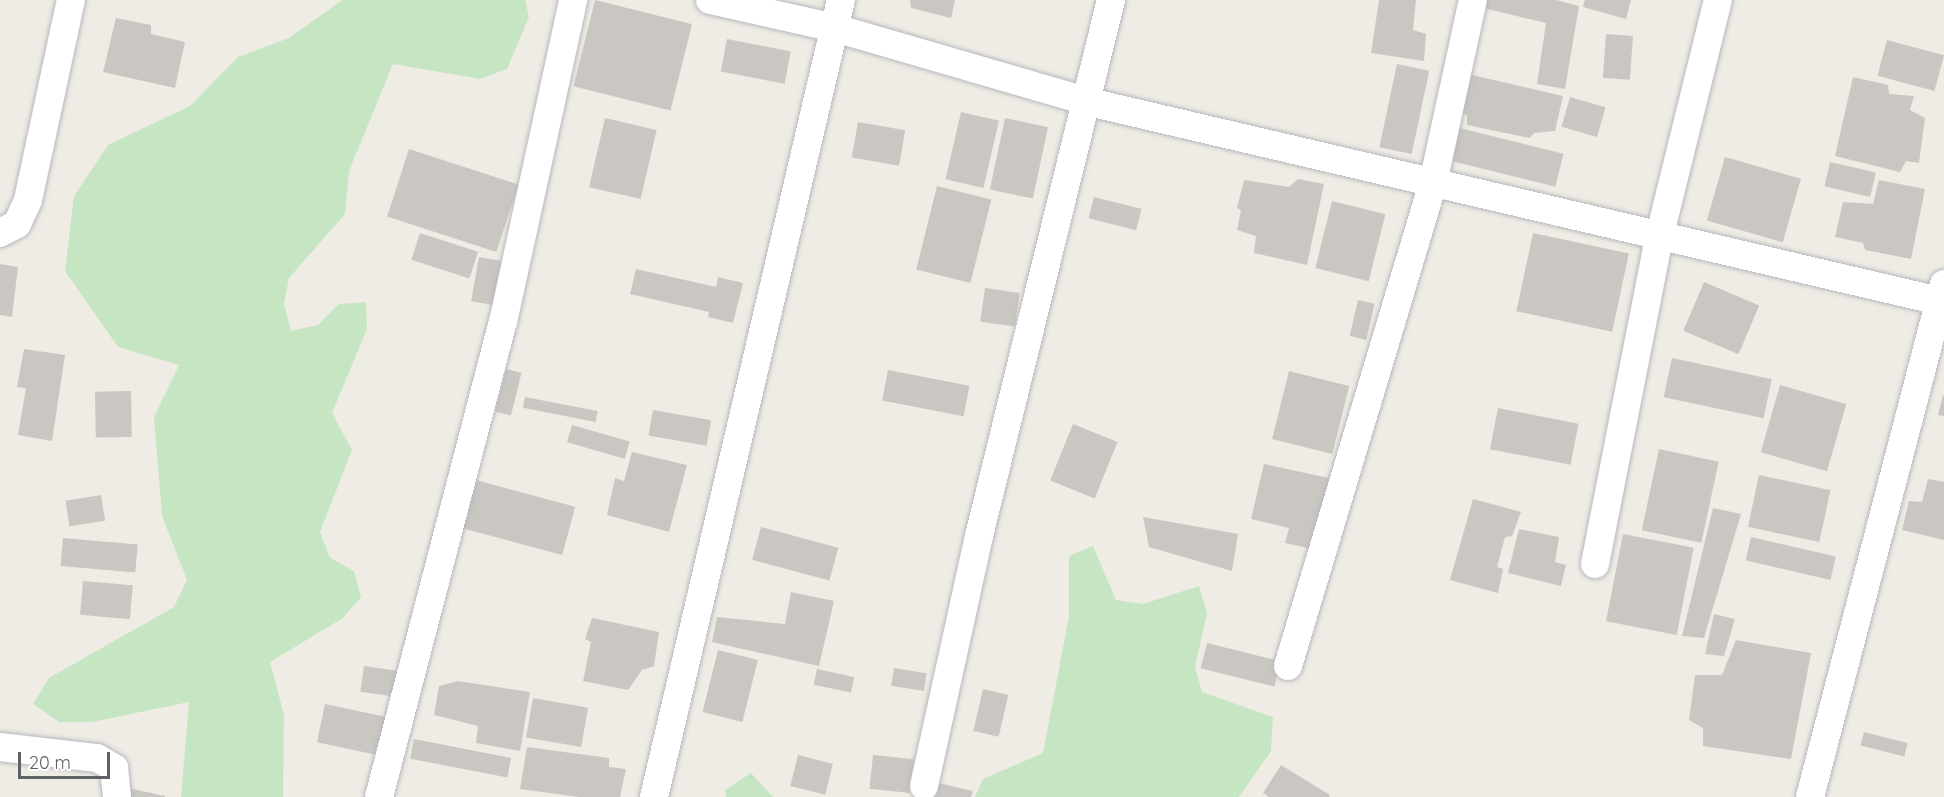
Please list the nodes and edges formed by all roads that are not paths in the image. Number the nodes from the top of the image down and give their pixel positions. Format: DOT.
graph roads {
  1 [pos="71,0"];
  2 [pos="573,0"];
  3 [pos="710,0"];
  4 [pos="841,0"];
  5 [pos="1111,0"];
  6 [pos="1473,0"];
  7 [pos="1718,0"];
  8 [pos="835,28"];
  9 [pos="1089,102"];
  10 [pos="1432,183"];
  11 [pos="0,233"];
  12 [pos="1660,234"];
  13 [pos="1943,296"];
  14 [pos="1595,564"];
  15 [pos="1288,666"];
  16 [pos="0,747"];
  17 [pos="924,786"];
  18 [pos="117,797"];
  19 [pos="379,797"];
  20 [pos="654,797"];
  21 [pos="1810,797"];
  1 -- 11 [label="street"];
  2 -- 19 [label="street"];
  3 -- 8 [label="street"];
  4 -- 8 [label="street"];
  5 -- 9 [label="street"];
  6 -- 10 [label="street"];
  7 -- 12 [label="street"];
  8 -- 9 [label="street"];
  8 -- 20 [label="street"];
  9 -- 10 [label="street"];
  9 -- 17 [label="street"];
  10 -- 12 [label="street"];
  10 -- 15 [label="street"];
  12 -- 13 [label="street"];
  12 -- 14 [label="street"];
  13 -- 21 [label="street"];
  16 -- 18 [label="street"];
}
